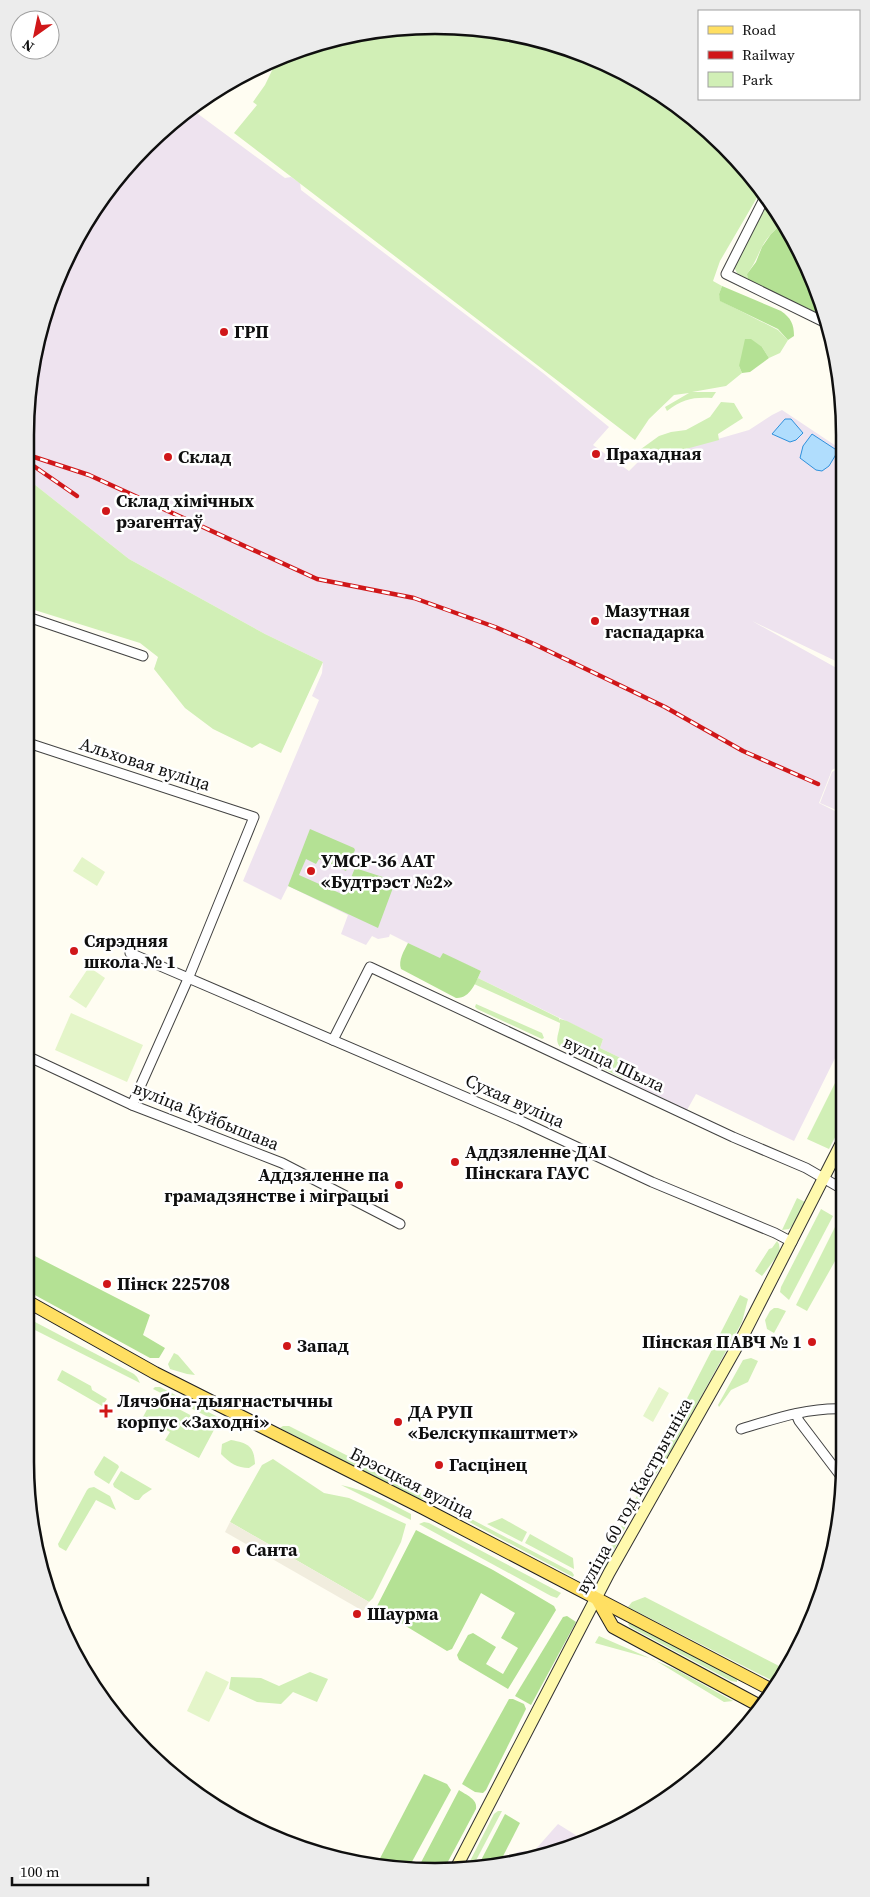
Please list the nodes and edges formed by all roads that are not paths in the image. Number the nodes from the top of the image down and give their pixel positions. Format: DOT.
graph roads {
  1 [pos="762,203"];
  2 [pos="819,320"];
  3 [pos="34,619"];
  4 [pos="143,656"];
  5 [pos="34,745"];
  6 [pos="130,953"];
  7 [pos="188,979"];
  8 [pos="333,1040"];
  9 [pos="34,1059"];
  10 [pos="132,1104"];
  11 [pos="836,1153"];
  12 [pos="823,1178"];
  13 [pos="836,1185"];
  14 [pos="400,1224"];
  15 [pos="792,1242"];
  16 [pos="34,1306"];
  17 [pos="836,1409"];
  18 [pos="796,1414"];
  19 [pos="741,1429"];
  20 [pos="836,1469"];
  21 [pos="597,1599"];
  22 [pos="767,1687"];
  23 [pos="755,1703"];
  24 [pos="459,1862"];
  1 -- 2 [label="street"];
  3 -- 4 [label="street"];
  5 -- 7 [label="street, Альховая вуліца"];
  6 -- 7 [label="street, Сухая вуліца"];
  7 -- 8 [label="street, Сухая вуліца"];
  7 -- 10 [label="street"];
  8 -- 12 [label="street, вуліца Шыла"];
  8 -- 15 [label="street, Сухая вуліца"];
  9 -- 10 [label="street, вуліца Куйбышава"];
  10 -- 14 [label="street, вуліца Куйбышава"];
  11 -- 12 [label="street, вуліца 60 год Кастрычніка"];
  12 -- 13 [label="street, вуліца Шыла"];
  12 -- 15 [label="street, вуліца 60 год Кастрычніка"];
  15 -- 21 [label="street, вуліца 60 год Кастрычніка"];
  16 -- 21 [label="main road, Брэсцкая вуліца"];
  17 -- 18 [label="street"];
  18 -- 19 [label="street"];
  18 -- 20 [label="street"];
  21 -- 22 [label="main road, Брэсцкая вуліца"];
  21 -- 23 [label="main road"];
  21 -- 24 [label="street, вуліца 60 год Кастрычніка"];
}
